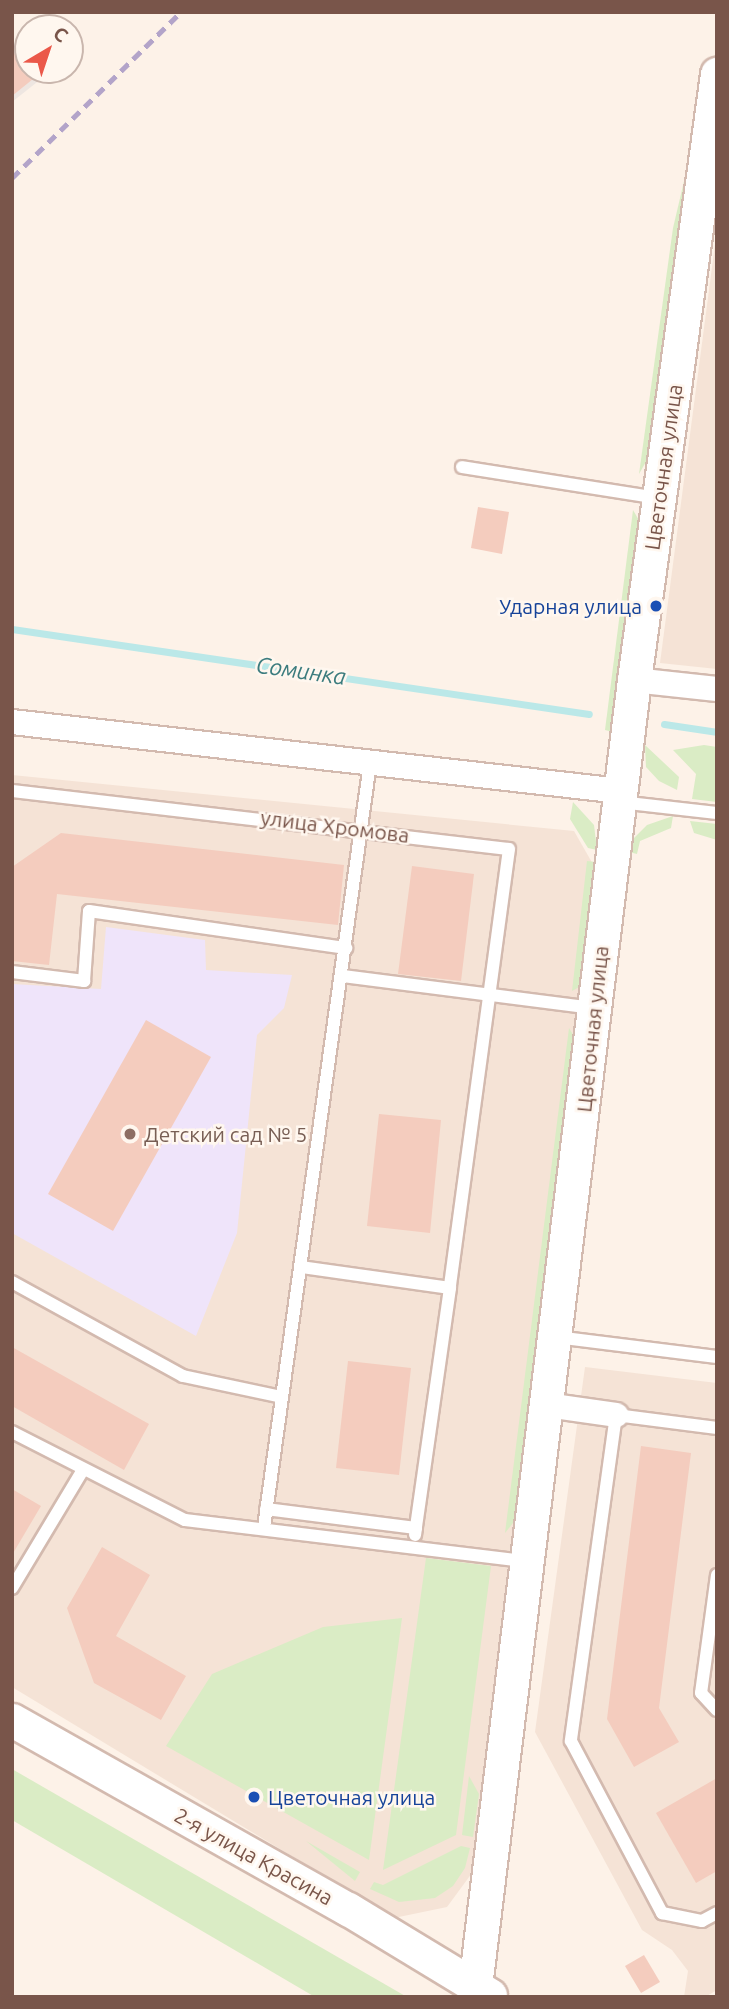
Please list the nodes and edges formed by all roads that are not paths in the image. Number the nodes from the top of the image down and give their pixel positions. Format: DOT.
graph roads {
  1 [pos="717,74"];
  2 [pos="462,467"];
  3 [pos="659,498"];
  4 [pos="634,680"];
  5 [pos="717,689"];
  6 [pos="12,722"];
  7 [pos="370,763"];
  8 [pos="12,791"];
  9 [pos="620,796"];
  10 [pos="717,813"];
  11 [pos="363,828"];
  12 [pos="346,948"];
  13 [pos="12,972"];
  14 [pos="343,976"];
  15 [pos="492,997"];
  16 [pos="596,1009"];
  17 [pos="301,1267"];
  18 [pos="12,1282"];
  19 [pos="450,1288"];
  20 [pos="556,1336"];
  21 [pos="717,1357"];
  22 [pos="282,1397"];
  23 [pos="547,1405"];
  24 [pos="616,1415"];
  25 [pos="717,1428"];
  26 [pos="12,1432"];
  27 [pos="82,1470"];
  28 [pos="266,1509"];
  29 [pos="264,1527"];
  30 [pos="416,1528"];
  31 [pos="414,1546"];
  32 [pos="527,1561"];
  33 [pos="717,1575"];
  34 [pos="12,1588"];
  35 [pos="717,1710"];
  36 [pos="12,1720"];
  37 [pos="717,1913"];
  38 [pos="484,1991"];
  1 -- 3 [label="street, Цветочная улица"];
  2 -- 3 [label="lane"];
  3 -- 4 [label="street, Цветочная улица"];
  4 -- 5 [label="street"];
  4 -- 9 [label="street, Цветочная улица"];
  6 -- 7 [label="street"];
  7 -- 9 [label="street"];
  7 -- 11 [label="lane"];
  8 -- 11 [label="lane, улица Хромова"];
  9 -- 10 [label="lane"];
  9 -- 16 [label="street, Цветочная улица"];
  11 -- 12 [label="lane"];
  11 -- 15 [label="lane, улица Хромова"];
  12 -- 13 [label="lane"];
  12 -- 14 [label="lane"];
  14 -- 15 [label="lane"];
  14 -- 17 [label="lane"];
  15 -- 16 [label="lane"];
  15 -- 19 [label="lane"];
  16 -- 20 [label="street, Цветочная улица"];
  17 -- 19 [label="lane"];
  17 -- 22 [label="lane"];
  18 -- 22 [label="lane"];
  19 -- 30 [label="lane"];
  20 -- 21 [label="lane"];
  20 -- 23 [label="street, Цветочная улица"];
  22 -- 28 [label="lane"];
  23 -- 24 [label="street"];
  23 -- 32 [label="street, Цветочная улица"];
  24 -- 25 [label="lane"];
  24 -- 37 [label="lane"];
  26 -- 27 [label="lane"];
  27 -- 29 [label="lane"];
  27 -- 34 [label="lane"];
  28 -- 29 [label="lane"];
  28 -- 30 [label="lane"];
  29 -- 31 [label="lane"];
  30 -- 31 [label="lane"];
  31 -- 32 [label="lane"];
  32 -- 38 [label="street, Цветочная улица"];
  33 -- 35 [label="lane"];
  36 -- 38 [label="street, 2-я улица Красина"];
}
